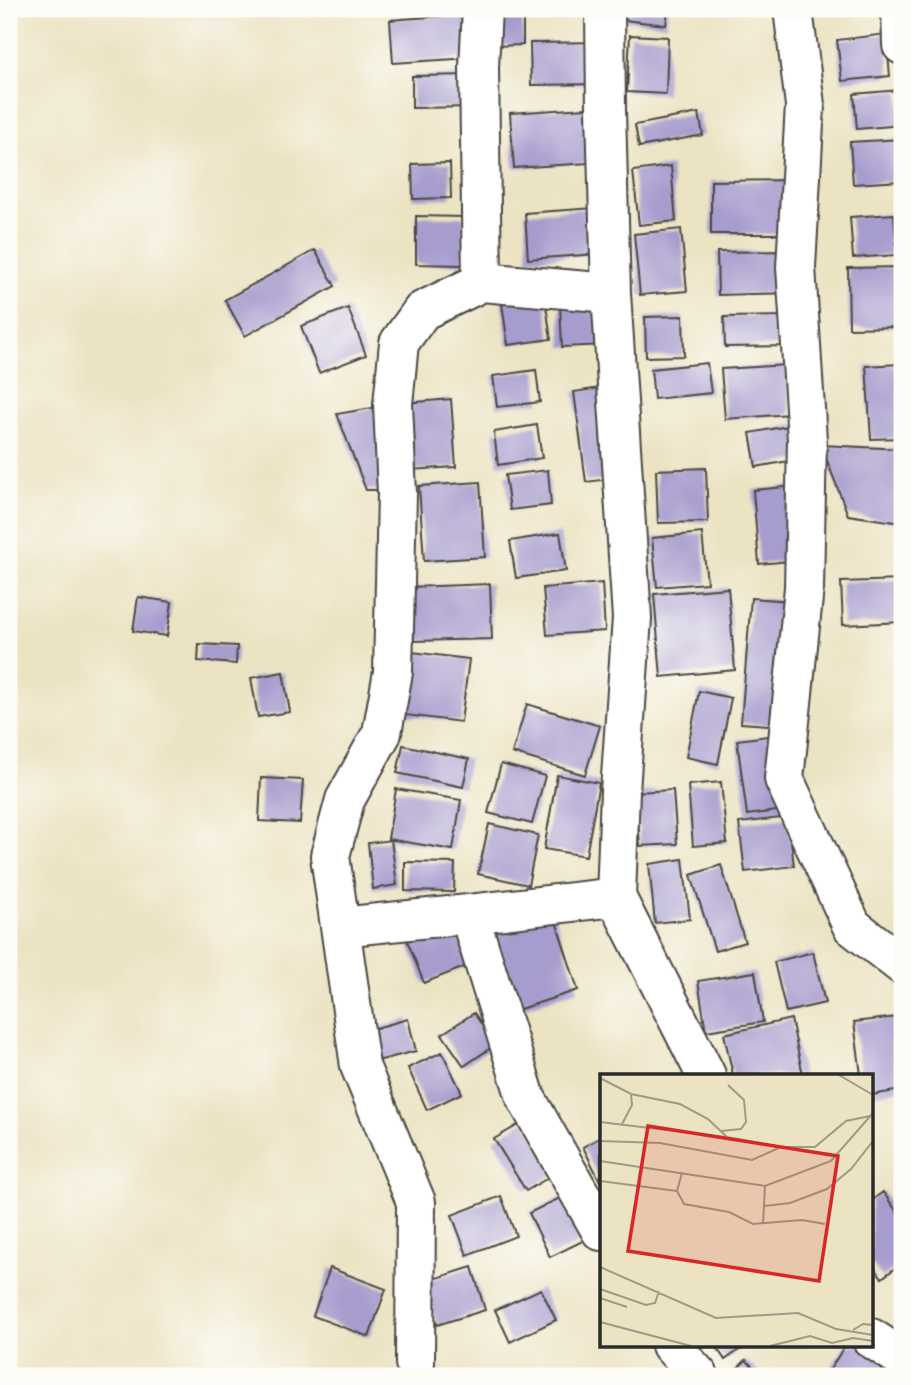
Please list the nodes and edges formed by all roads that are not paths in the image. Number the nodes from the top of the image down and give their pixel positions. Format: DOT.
graph roads {
  1 [pos="482,9"];
  2 [pos="605,9"];
  3 [pos="793,9"];
  4 [pos="901,9"];
  5 [pos="902,45"];
  6 [pos="482,282"];
  7 [pos="611,293"];
  8 [pos="616,897"];
  9 [pos="469,914"];
  10 [pos="340,927"];
  11 [pos="902,965"];
  12 [pos="705,1074"];
  13 [pos="600,1229"];
  14 [pos="872,1339"];
  15 [pos="672,1346"];
  16 [pos="902,1358"];
  17 [pos="415,1363"];
  18 [pos="699,1376"];
  1 -- 6 [label="street"];
  2 -- 7 [label="street"];
  3 -- 11 [label="street"];
  4 -- 5 [label="street"];
  6 -- 7 [label="street"];
  6 -- 10 [label="street"];
  7 -- 8 [label="street"];
  8 -- 9 [label="street"];
  8 -- 12 [label="street"];
  9 -- 10 [label="street"];
  9 -- 13 [label="street"];
  10 -- 17 [label="street"];
  14 -- 16 [label="street"];
  15 -- 18 [label="street"];
}
